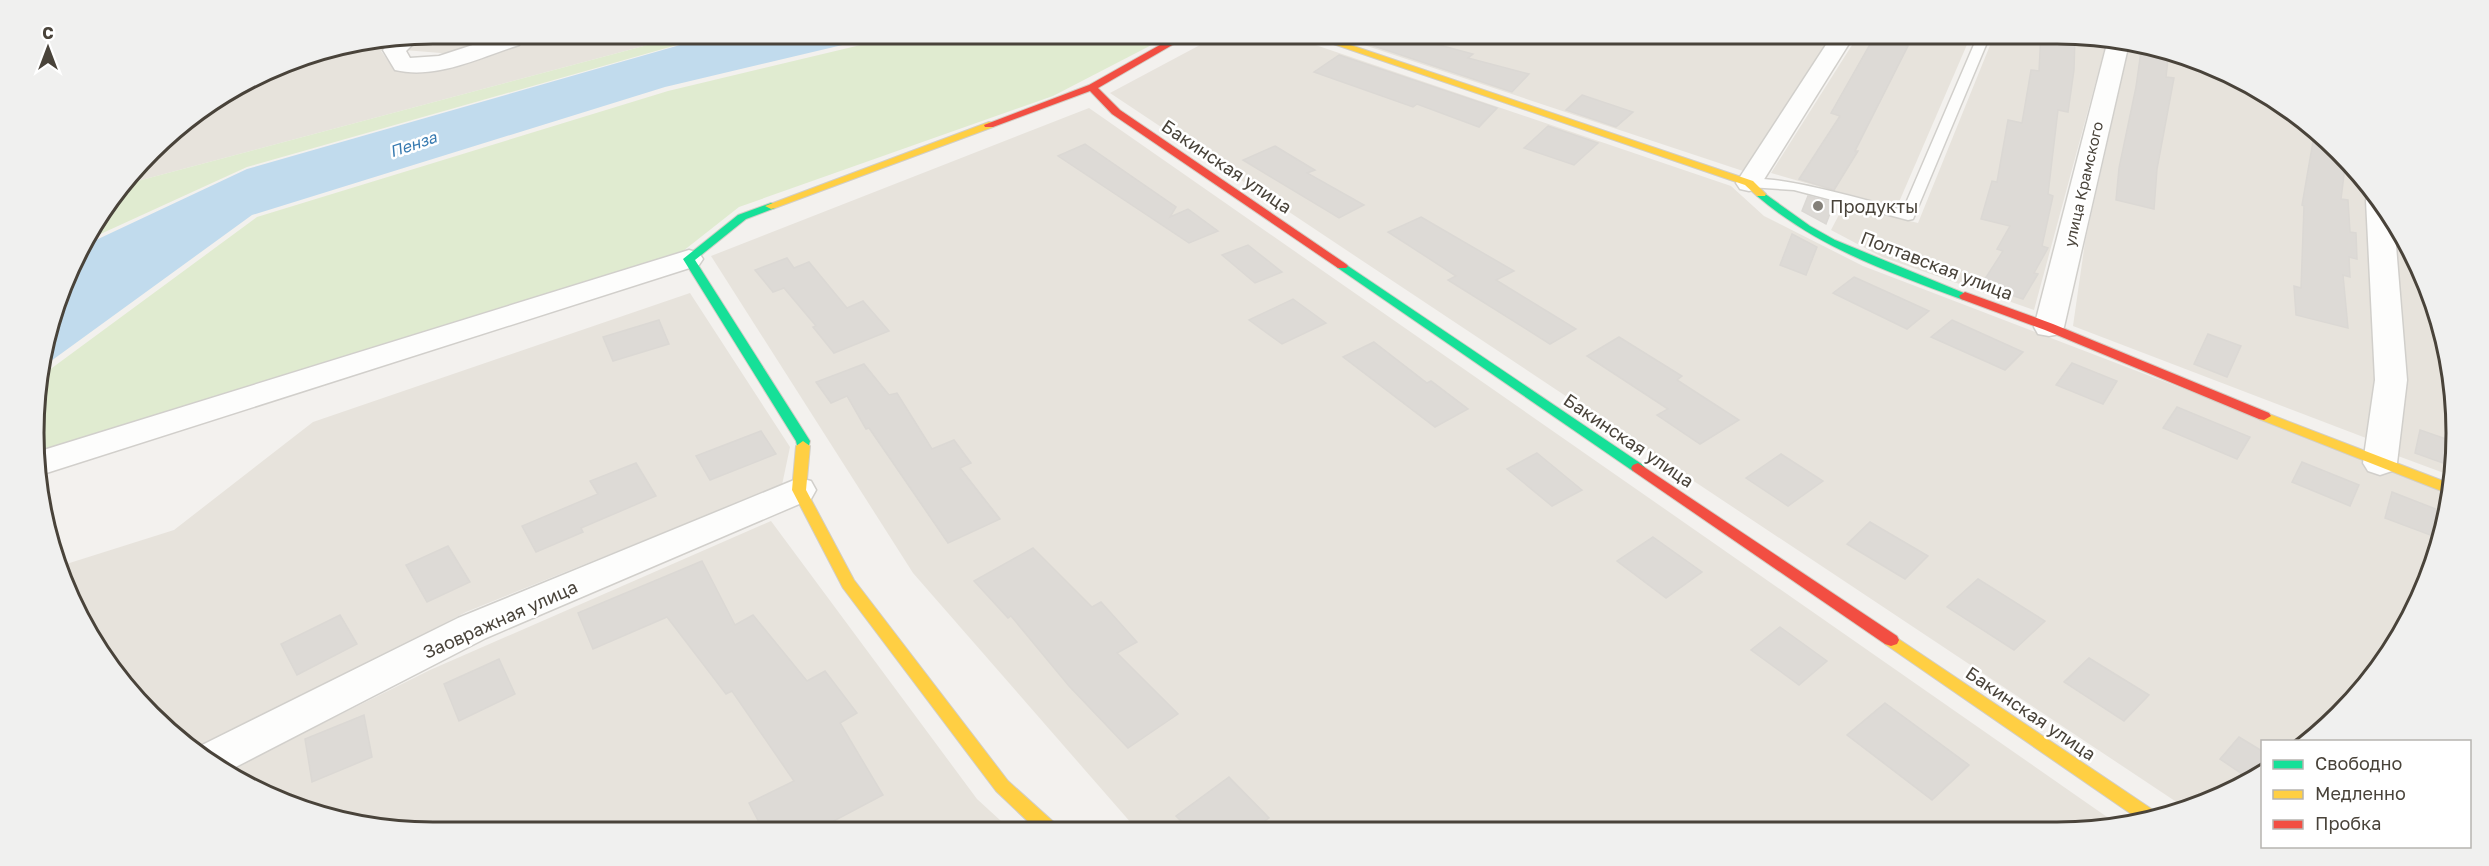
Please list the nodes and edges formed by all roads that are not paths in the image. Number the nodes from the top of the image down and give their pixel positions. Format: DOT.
graph roads {
  1 [pos="499,44"];
  2 [pos="1169,44"];
  3 [pos="1338,44"];
  4 [pos="1838,44"];
  5 [pos="1980,44"];
  6 [pos="400,45"];
  7 [pos="2116,48"];
  8 [pos="1092,87"];
  9 [pos="1749,183"];
  10 [pos="2380,217"];
  11 [pos="689,260"];
  12 [pos="2049,327"];
  13 [pos="44,462"];
  14 [pos="2380,462"];
  15 [pos="2442,486"];
  16 [pos="799,490"];
  17 [pos="217,757"];
  18 [pos="2143,812"];
  19 [pos="1041,822"];
  1 -- 6 [label="street"];
  2 -- 8 [label="street"];
  3 -- 9 [label="street, Полтавская улица"];
  4 -- 9 [label="street"];
  5 -- 9 [label="lane"];
  7 -- 12 [label="street, улица Крамского"];
  8 -- 11 [label="street"];
  8 -- 18 [label="street, Бакинская улица"];
  9 -- 12 [label="street, Полтавская улица"];
  10 -- 14 [label="street"];
  11 -- 13 [label="street"];
  11 -- 16 [label="street"];
  12 -- 14 [label="street, Полтавская улица"];
  14 -- 15 [label="street, Полтавская улица"];
  16 -- 17 [label="street, Заовражная улица"];
  16 -- 19 [label="street"];
}
